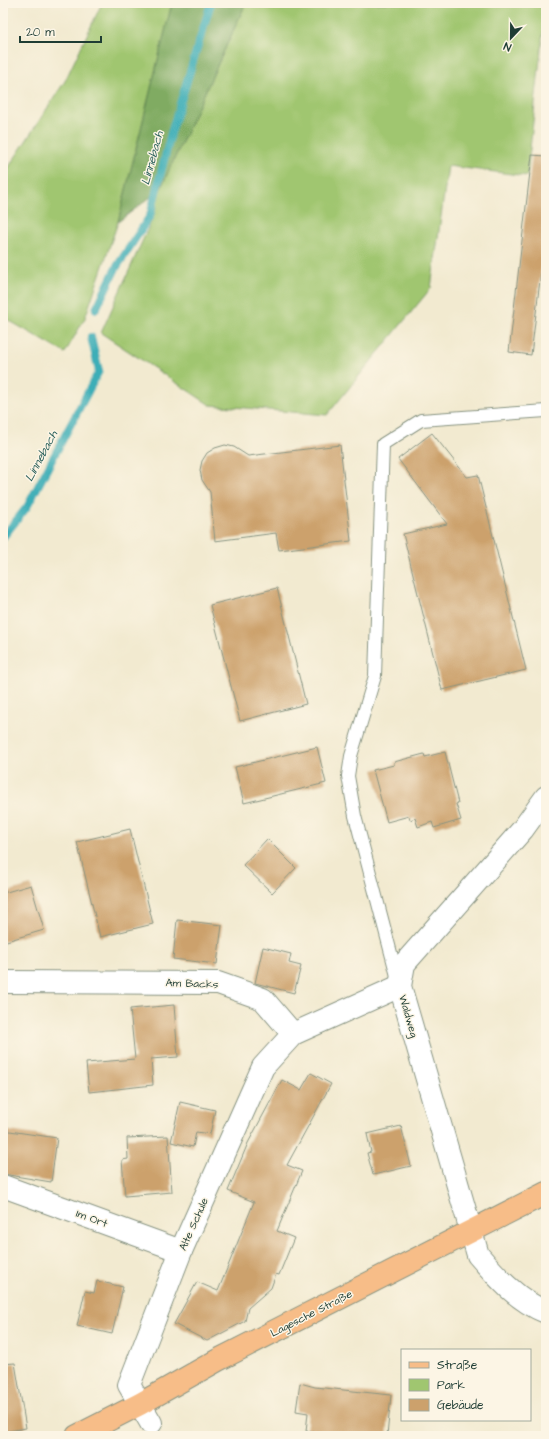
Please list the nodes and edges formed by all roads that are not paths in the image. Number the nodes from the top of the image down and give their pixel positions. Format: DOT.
graph roads {
  1 [pos="546,411"];
  2 [pos="546,797"];
  3 [pos="3,982"];
  4 [pos="400,986"];
  5 [pos="293,1034"];
  6 [pos="3,1186"];
  7 [pos="546,1193"];
  8 [pos="471,1232"];
  9 [pos="181,1251"];
  10 [pos="546,1312"];
  11 [pos="145,1414"];
  12 [pos="77,1436"];
  1 -- 4 [label="lane"];
  2 -- 4 [label="street, Waldweg"];
  3 -- 5 [label="street, Am Backs"];
  4 -- 5 [label="street"];
  4 -- 8 [label="street, Waldweg"];
  5 -- 9 [label="street, Alte Schule"];
  6 -- 9 [label="street, Im Ort"];
  7 -- 8 [label="main road, Lagesche Straße"];
  8 -- 10 [label="street, Waldweg"];
  8 -- 11 [label="main road, Lagesche Straße"];
  9 -- 11 [label="street, Alte Schule"];
  11 -- 12 [label="main road, Lagesche Straße"];
}
